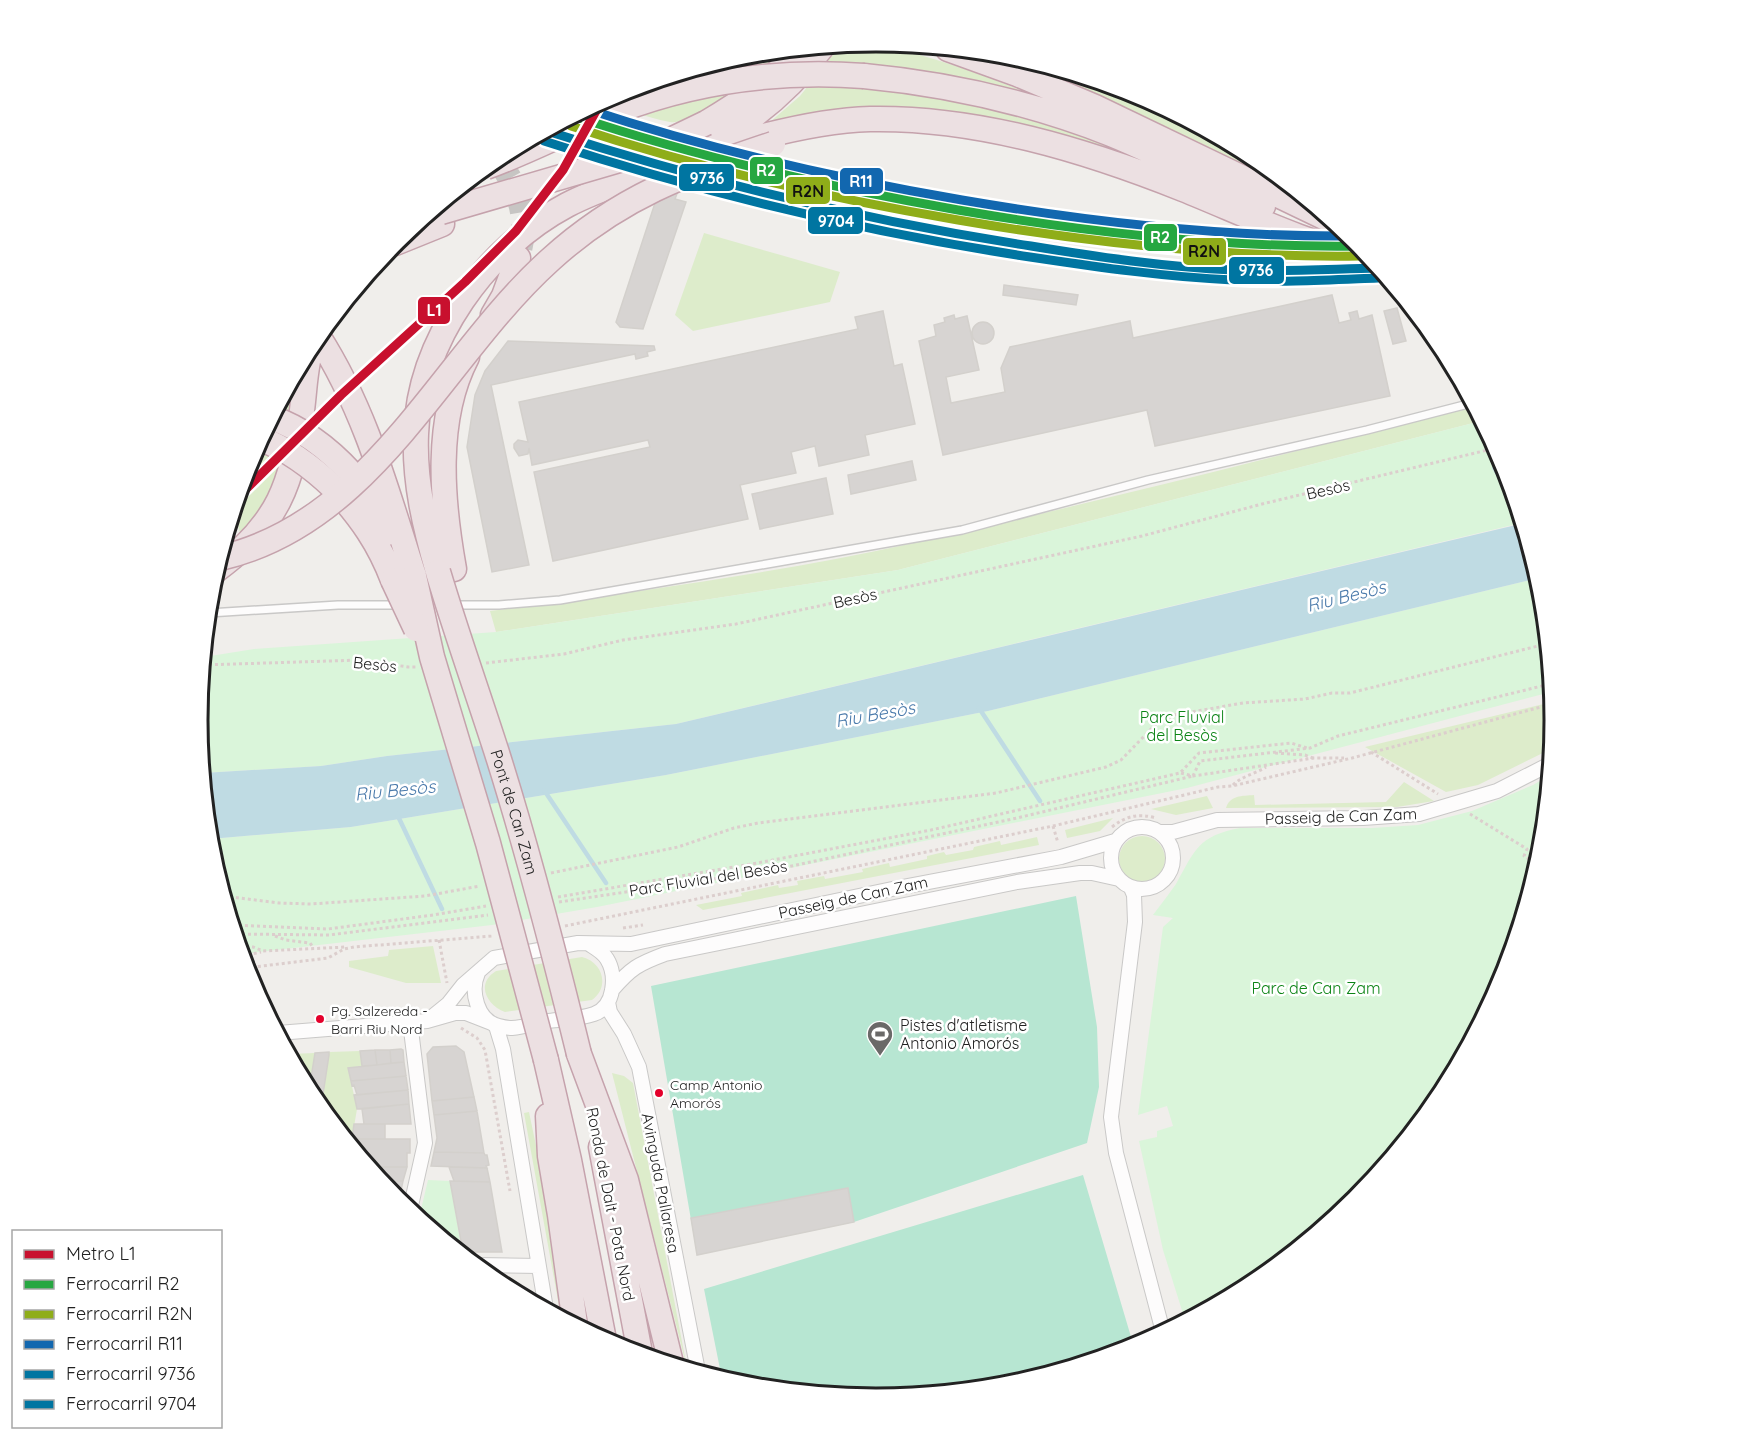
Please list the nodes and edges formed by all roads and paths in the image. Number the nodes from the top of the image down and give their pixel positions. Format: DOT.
graph roads {
  1 [pos="816,55"];
  2 [pos="791,58"];
  3 [pos="983,61"];
  4 [pos="766,141"];
  5 [pos="538,145"];
  6 [pos="685,157"];
  7 [pos="1302,207"];
  8 [pos="436,218"];
  9 [pos="1337,237"];
  10 [pos="1356,256"];
  11 [pos="518,258"];
  12 [pos="323,346"];
  13 [pos="307,371"];
  14 [pos="1464,405"];
  15 [pos="279,421"];
  16 [pos="269,442"];
  17 [pos="1486,450"];
  18 [pos="344,481"];
  19 [pos="229,556"];
  20 [pos="228,562"];
  21 [pos="446,571"];
  22 [pos="403,578"];
  23 [pos="433,605"];
  24 [pos="445,605"];
  25 [pos="217,612"];
  26 [pos="1539,646"];
  27 [pos="426,662"];
  28 [pos="478,663"];
  29 [pos="211,665"];
  30 [pos="1542,686"];
  31 [pos="1543,706"];
  32 [pos="1307,748"];
  33 [pos="1271,752"];
  34 [pos="1371,753"];
  35 [pos="1314,758"];
  36 [pos="1352,758"];
  37 [pos="1267,766"];
  38 [pos="1542,768"];
  39 [pos="1180,773"];
  40 [pos="1193,776"];
  41 [pos="1232,786"];
  42 [pos="1439,795"];
  43 [pos="1466,812"];
  44 [pos="1053,826"];
  45 [pos="1161,826"];
  46 [pos="1111,836"];
  47 [pos="1059,847"];
  48 [pos="1529,858"];
  49 [pos="585,867"];
  50 [pos="1119,879"];
  51 [pos="1131,888"];
  52 [pos="1145,889"];
  53 [pos="448,891"];
  54 [pos="571,895"];
  55 [pos="232,897"];
  56 [pos="555,903"];
  57 [pos="481,906"];
  58 [pos="497,914"];
  59 [pos="1135,922"];
  60 [pos="241,926"];
  61 [pos="564,926"];
  62 [pos="244,934"];
  63 [pos="501,934"];
  64 [pos="273,935"];
  65 [pos="484,936"];
  66 [pos="439,940"];
  67 [pos="589,944"];
  68 [pos="354,947"];
  69 [pos="489,947"];
  70 [pos="249,948"];
  71 [pos="313,948"];
  72 [pos="263,951"];
  73 [pos="251,954"];
  74 [pos="256,967"];
  75 [pos="480,969"];
  76 [pos="449,991"];
  77 [pos="610,996"];
  78 [pos="427,1021"];
  79 [pos="410,1022"];
  80 [pos="494,1024"];
  81 [pos="460,1026"];
  82 [pos="286,1032"];
  83 [pos="579,1054"];
  84 [pos="546,1060"];
  85 [pos="511,1194"];
  86 [pos="412,1200"];
  87 [pos="491,1265"];
  88 [pos="539,1266"];
  89 [pos="544,1299"];
  90 [pos="575,1316"];
  91 [pos="1161,1324"];
  92 [pos="602,1328"];
  93 [pos="638,1343"];
  94 [pos="669,1354"];
  95 [pos="696,1363"];
  1 -- 6 [label="highway"];
  2 -- 8 [label="highway, bridge"];
  3 -- 7 [label="highway"];
  4 -- 6 [label="highway"];
  4 -- 10 [label="highway"];
  4 -- 19 [label="highway, bridge"];
  5 -- 9 [label="highway, bridge"];
  6 -- 21 [label="highway"];
  11 -- 21 [label="highway"];
  12 -- 22 [label="highway"];
  13 -- 20 [label="highway"];
  14 -- 24 [label="lane"];
  15 -- 18 [label="highway, bridge"];
  16 -- 18 [label="highway, bridge"];
  17 -- 28 [label="path, Besòs"];
  18 -- 22 [label="highway"];
  21 -- 83 [label="highway, Pont de Can Zam, bridge"];
  22 -- 27 [label="highway, Pont de Can Zam, bridge"];
  23 -- 25 [label="lane"];
  26 -- 49 [label="path"];
  27 -- 29 [label="path, Besòs"];
  27 -- 84 [label="highway, Pont de Can Zam, bridge"];
  30 -- 32 [label="path, Parc Fluvial del Besòs"];
  31 -- 34 [label="path"];
  32 -- 33 [label="path, Parc Fluvial del Besòs"];
  32 -- 39 [label="path, Parc Fluvial del Besòs"];
  33 -- 35 [label="path"];
  33 -- 40 [label="path, Parc Fluvial del Besòs"];
  34 -- 36 [label="path"];
  34 -- 42 [label="path"];
  35 -- 36 [label="path"];
  35 -- 37 [label="path"];
  36 -- 41 [label="path"];
  37 -- 40 [label="path"];
  37 -- 41 [label="path"];
  38 -- 45 [label="street, Passeig de Can Zam"];
  39 -- 40 [label="path"];
  39 -- 54 [label="path, Parc Fluvial del Besòs"];
  40 -- 56 [label="path, Parc Fluvial del Besòs"];
  41 -- 44 [label="path"];
  43 -- 48 [label="path"];
  44 -- 47 [label="path"];
  44 -- 61 [label="path"];
  45 -- 46 [label="street"];
  45 -- 46 [label="path"];
  45 -- 52 [label="street"];
  46 -- 50 [label="street"];
  46 -- 67 [label="street, Passeig de Can Zam"];
  50 -- 51 [label="street"];
  50 -- 77 [label="street, Passeig de Can Zam"];
  51 -- 52 [label="street"];
  51 -- 59 [label="street"];
  52 -- 59 [label="street"];
  53 -- 55 [label="path"];
  57 -- 60 [label="path"];
  58 -- 64 [label="path"];
  59 -- 91 [label="street"];
  62 -- 64 [label="path"];
  63 -- 65 [label="path"];
  64 -- 71 [label="path"];
  65 -- 66 [label="path"];
  65 -- 69 [label="path"];
  66 -- 68 [label="path"];
  66 -- 76 [label="path"];
  67 -- 75 [label="street, Passeig de Can Zam"];
  67 -- 77 [label="street, Avinguda Pallaresa"];
  68 -- 71 [label="path"];
  68 -- 74 [label="path"];
  70 -- 72 [label="path"];
  71 -- 72 [label="path"];
  72 -- 73 [label="path"];
  75 -- 78 [label="street"];
  75 -- 80 [label="street"];
  77 -- 80 [label="street, Passeig de Can Zam"];
  77 -- 95 [label="street, Avinguda Pallaresa"];
  78 -- 79 [label="street, Passeig de Can Zam"];
  78 -- 80 [label="street, Passeig de Can Zam"];
  79 -- 82 [label="street, Passeig de Can Zam"];
  79 -- 86 [label="street"];
  80 -- 88 [label="street"];
  81 -- 85 [label="path"];
  83 -- 93 [label="highway, Ronda de Dalt - Pota Nord"];
  83 -- 94 [label="highway"];
  84 -- 90 [label="highway"];
  84 -- 92 [label="highway, Ronda de Dalt - Pota Nord"];
  87 -- 88 [label="street"];
  88 -- 89 [label="street"];
}
